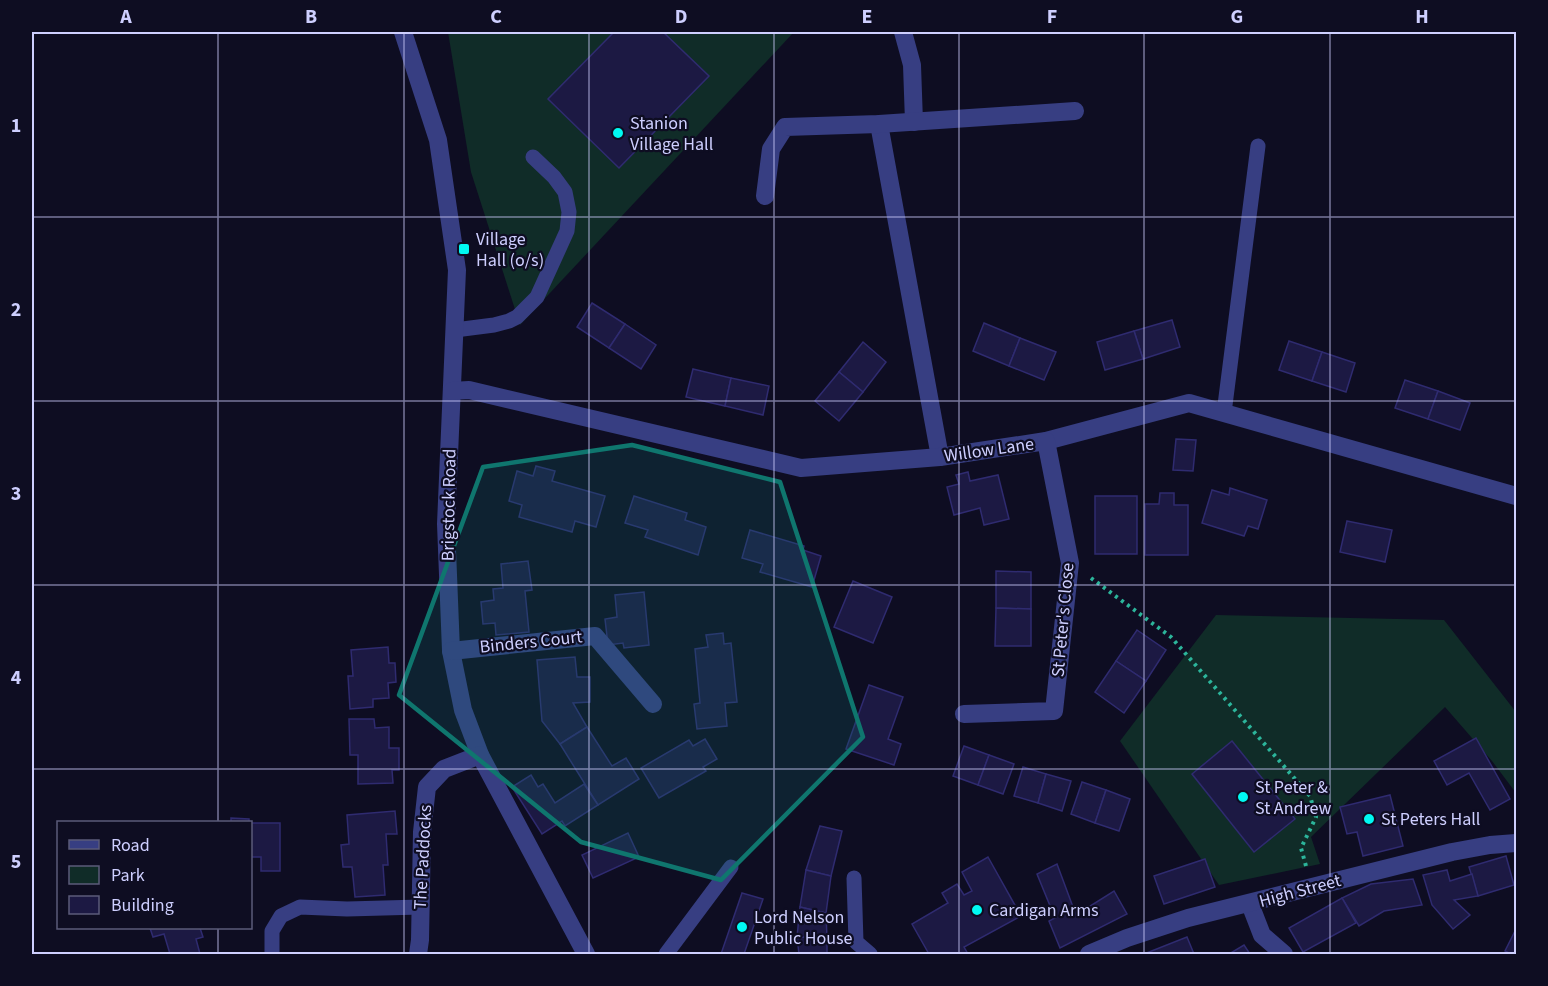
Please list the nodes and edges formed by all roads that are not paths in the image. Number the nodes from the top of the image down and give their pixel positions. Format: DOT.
graph roads {
  1 [pos="403,32"];
  2 [pos="903,32"];
  3 [pos="1075,111"];
  4 [pos="914,122"];
  5 [pos="879,124"];
  6 [pos="1258,146"];
  7 [pos="533,156"];
  8 [pos="765,196"];
  9 [pos="455,330"];
  10 [pos="452,391"];
  11 [pos="1224,413"];
  12 [pos="1046,441"];
  13 [pos="940,457"];
  14 [pos="1516,496"];
  15 [pos="451,651"];
  16 [pos="653,704"];
  17 [pos="964,714"];
  18 [pos="480,754"];
  19 [pos="1516,843"];
  20 [pos="731,867"];
  21 [pos="854,878"];
  22 [pos="1250,904"];
  23 [pos="420,907"];
  24 [pos="272,954"];
  25 [pos="418,954"];
  26 [pos="586,954"];
  27 [pos="666,954"];
  28 [pos="870,954"];
  29 [pos="1089,954"];
  30 [pos="1284,954"];
  1 -- 9 [label="street, Brigstock Road"];
  2 -- 4 [label="street"];
  3 -- 4 [label="street"];
  4 -- 5 [label="street"];
  5 -- 8 [label="street"];
  5 -- 13 [label="street"];
  6 -- 11 [label="lane"];
  7 -- 9 [label="lane"];
  9 -- 10 [label="street, Brigstock Road"];
  10 -- 13 [label="street, Willow Lane"];
  10 -- 15 [label="street, Brigstock Road"];
  11 -- 12 [label="street, Willow Lane"];
  11 -- 14 [label="street, Willow Lane"];
  12 -- 13 [label="street, Willow Lane"];
  12 -- 17 [label="street, St Peter's Close"];
  15 -- 16 [label="street, Binders Court"];
  15 -- 18 [label="street, Brigstock Road"];
  18 -- 23 [label="street, The Paddocks"];
  18 -- 26 [label="street, Brigstock Road"];
  19 -- 22 [label="street, High Street"];
  20 -- 27 [label="lane"];
  21 -- 28 [label="lane"];
  22 -- 29 [label="street, High Street"];
  22 -- 30 [label="street"];
  23 -- 24 [label="lane"];
  23 -- 25 [label="street, The Paddocks"];
}
